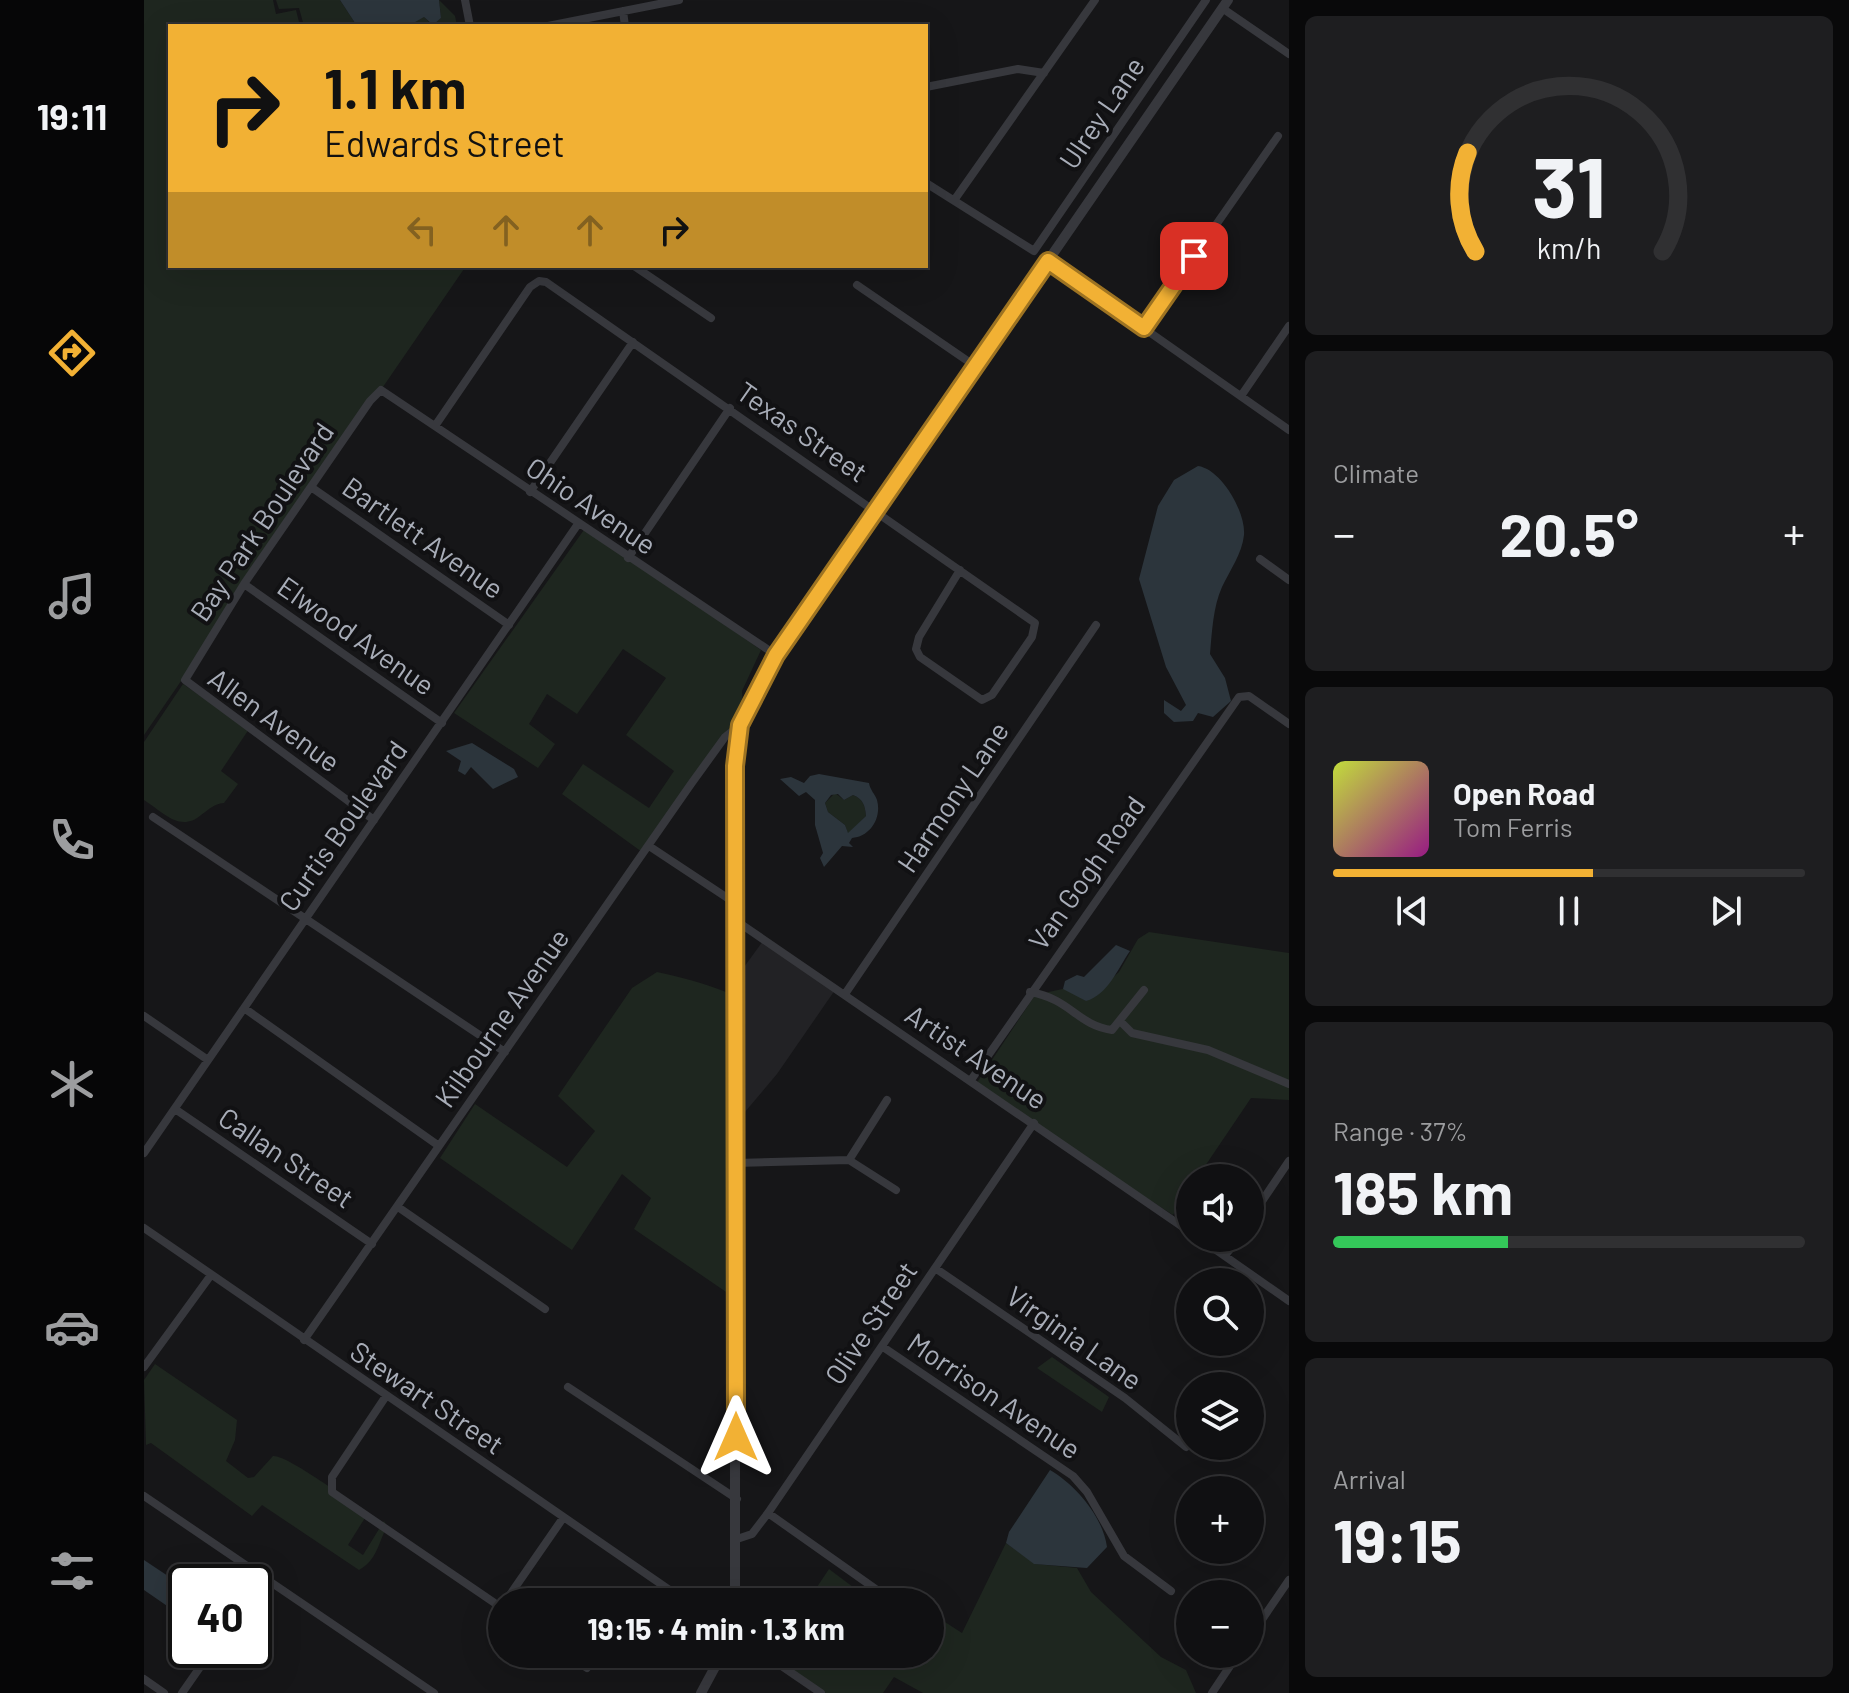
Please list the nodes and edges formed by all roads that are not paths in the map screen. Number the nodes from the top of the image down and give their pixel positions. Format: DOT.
graph roads {
  1 [pos="465,0"];
  2 [pos="679,0"];
  3 [pos="1095,0"];
  4 [pos="1206,0"];
  5 [pos="1225,4"];
  6 [pos="623,11"];
  7 [pos="470,24"];
  8 [pos="558,24"];
  9 [pos="625,24"];
  10 [pos="1289,54"];
  11 [pos="1044,73"];
  12 [pos="928,87"];
  13 [pos="1278,136"];
  14 [pos="928,184"];
  15 [pos="955,199"];
  16 [pos="1048,261"];
  17 [pos="637,268"];
  18 [pos="857,285"];
  19 [pos="711,318"];
  20 [pos="1289,326"];
  21 [pos="1144,328"];
  22 [pos="633,342"];
  23 [pos="975,366"];
  24 [pos="384,390"];
  25 [pos="1241,396"];
  26 [pos="730,408"];
  27 [pos="435,426"];
  28 [pos="1289,430"];
  29 [pos="311,487"];
  30 [pos="530,492"];
  31 [pos="877,511"];
  32 [pos="578,524"];
  33 [pos="628,558"];
  34 [pos="1260,559"];
  35 [pos="960,570"];
  36 [pos="1289,580"];
  37 [pos="244,584"];
  38 [pos="509,625"];
  39 [pos="1096,625"];
  40 [pos="776,655"];
  41 [pos="187,684"];
  42 [pos="442,723"];
  43 [pos="1289,724"];
  44 [pos="740,725"];
  45 [pos="153,817"];
  46 [pos="374,820"];
  47 [pos="649,846"];
  48 [pos="735,903"];
  49 [pos="306,917"];
  50 [pos="735,920"];
  51 [pos="1144,990"];
  52 [pos="1030,992"];
  53 [pos="845,994"];
  54 [pos="244,1008"];
  55 [pos="144,1016"];
  56 [pos="1120,1021"];
  57 [pos="505,1052"];
  58 [pos="208,1060"];
  59 [pos="971,1080"];
  60 [pos="1289,1084"];
  61 [pos="887,1100"];
  62 [pos="175,1109"];
  63 [pos="1034,1123"];
  64 [pos="439,1146"];
  65 [pos="144,1153"];
  66 [pos="849,1160"];
  67 [pos="1289,1161"];
  68 [pos="735,1163"];
  69 [pos="896,1190"];
  70 [pos="1264,1198"];
  71 [pos="398,1207"];
  72 [pos="1176,1222"];
  73 [pos="144,1228"];
  74 [pos="372,1244"];
  75 [pos="1219,1252"];
  76 [pos="1228,1252"];
  77 [pos="1225,1256"];
  78 [pos="935,1268"];
  79 [pos="211,1275"];
  80 [pos="1289,1301"];
  81 [pos="545,1309"];
  82 [pos="304,1340"];
  83 [pos="883,1347"];
  84 [pos="146,1360"];
  85 [pos="568,1387"];
  86 [pos="386,1396"];
  87 [pos="1176,1439"];
  88 [pos="144,1496"];
  89 [pos="737,1499"];
  90 [pos="768,1513"];
  91 [pos="563,1518"];
  92 [pos="737,1539"];
  93 [pos="246,1564"];
  94 [pos="1289,1580"];
  95 [pos="272,1582"];
  96 [pos="515,1588"];
  97 [pos="666,1588"];
  98 [pos="735,1588"];
  99 [pos="874,1588"];
  100 [pos="1171,1591"];
  101 [pos="488,1598"];
  102 [pos="1264,1617"];
  103 [pos="199,1668"];
  104 [pos="714,1668"];
  105 [pos="784,1668"];
  106 [pos="1229,1668"];
  107 [pos="144,1679"];
  108 [pos="164,1693"];
  109 [pos="182,1693"];
  110 [pos="434,1693"];
  111 [pos="701,1693"];
  112 [pos="821,1693"];
  113 [pos="1212,1693"];
  1 -- 7 [label="street"];
  2 -- 6 [label="street"];
  3 -- 11 [label="street"];
  4 -- 15 [label="street, Ulrey Lane"];
  5 -- 10 [label="street"];
  5 -- 16 [label="street"];
  6 -- 8 [label="street"];
  6 -- 9 [label="street"];
  11 -- 12 [label="street"];
  11 -- 15 [label="street"];
  13 -- 21 [label="street"];
  14 -- 15 [label="street"];
  16 -- 21 [label="street"];
  16 -- 23 [label="street"];
  17 -- 19 [label="street"];
  18 -- 23 [label="street"];
  20 -- 25 [label="street"];
  21 -- 25 [label="street"];
  22 -- 26 [label="street, Texas Street"];
  22 -- 27 [label="street, Texas Street"];
  22 -- 30 [label="street"];
  23 -- 31 [label="street"];
  24 -- 27 [label="street, Ohio Avenue"];
  24 -- 29 [label="street, Bay Park Boulevard"];
  25 -- 28 [label="street"];
  26 -- 31 [label="street, Texas Street"];
  26 -- 33 [label="street"];
  27 -- 30 [label="street, Ohio Avenue"];
  29 -- 37 [label="street, Bay Park Boulevard"];
  29 -- 38 [label="street, Bartlett Avenue"];
  30 -- 32 [label="street, Ohio Avenue"];
  31 -- 35 [label="street, Texas Street"];
  31 -- 40 [label="street"];
  32 -- 33 [label="street, Ohio Avenue"];
  32 -- 38 [label="street, Curtis Boulevard"];
  33 -- 40 [label="street, Ohio Avenue"];
  34 -- 36 [label="street"];
  35 -- 35 [label="street, Texas Street"];
  37 -- 41 [label="street, Bay Park Boulevard"];
  37 -- 42 [label="street, Elwood Avenue"];
  38 -- 42 [label="street, Curtis Boulevard"];
  39 -- 53 [label="street, Harmony Lane"];
  40 -- 44 [label="street"];
  41 -- 46 [label="street, Allen Avenue"];
  42 -- 46 [label="street, Curtis Boulevard"];
  43 -- 52 [label="street, Van Gogh Road"];
  44 -- 47 [label="street, Kilbourne Avenue"];
  44 -- 48 [label="street"];
  45 -- 49 [label="street"];
  46 -- 49 [label="street, Curtis Boulevard"];
  47 -- 48 [label="street"];
  47 -- 57 [label="street, Kilbourne Avenue"];
  48 -- 50 [label="street"];
  49 -- 54 [label="street, Curtis Boulevard"];
  49 -- 57 [label="street"];
  50 -- 53 [label="street, Artist Avenue"];
  50 -- 68 [label="street"];
  51 -- 56 [label="street"];
  52 -- 56 [label="street"];
  52 -- 59 [label="street, Van Gogh Road"];
  53 -- 59 [label="street, Artist Avenue"];
  54 -- 58 [label="street, Curtis Boulevard"];
  54 -- 64 [label="street"];
  55 -- 58 [label="street"];
  56 -- 60 [label="street"];
  57 -- 64 [label="street, Kilbourne Avenue"];
  58 -- 62 [label="street, Curtis Boulevard"];
  59 -- 63 [label="street, Artist Avenue"];
  61 -- 66 [label="street"];
  62 -- 65 [label="street, Curtis Boulevard"];
  62 -- 74 [label="street, Callan Street"];
  63 -- 72 [label="street, Artist Avenue"];
  63 -- 78 [label="street, Olive Street"];
  64 -- 71 [label="street, Kilbourne Avenue"];
  66 -- 68 [label="street"];
  66 -- 69 [label="street"];
  67 -- 70 [label="street"];
  68 -- 89 [label="street"];
  71 -- 74 [label="street, Kilbourne Avenue"];
  71 -- 81 [label="street"];
  73 -- 79 [label="street, Stewart Street"];
  74 -- 82 [label="street, Kilbourne Avenue"];
  75 -- 77 [label="street"];
  76 -- 77 [label="street"];
  77 -- 80 [label="street"];
  78 -- 83 [label="street, Olive Street"];
  78 -- 87 [label="street, Virginia Lane"];
  79 -- 82 [label="street, Stewart Street"];
  79 -- 84 [label="street"];
  82 -- 86 [label="street, Stewart Street"];
  83 -- 90 [label="street, Olive Street"];
  83 -- 100 [label="street, Morrison Avenue"];
  85 -- 89 [label="street"];
  86 -- 91 [label="street, Stewart Street"];
  86 -- 101 [label="street"];
  88 -- 93 [label="street"];
  89 -- 92 [label="street"];
  90 -- 92 [label="street, Olive Street"];
  90 -- 99 [label="street"];
  91 -- 96 [label="street"];
  91 -- 97 [label="street, Stewart Street"];
  92 -- 98 [label="street"];
  94 -- 102 [label="street"];
  95 -- 110 [label="street"];
  103 -- 109 [label="street"];
  104 -- 111 [label="street"];
  105 -- 112 [label="street"];
  106 -- 113 [label="street"];
  107 -- 108 [label="street"];
}
